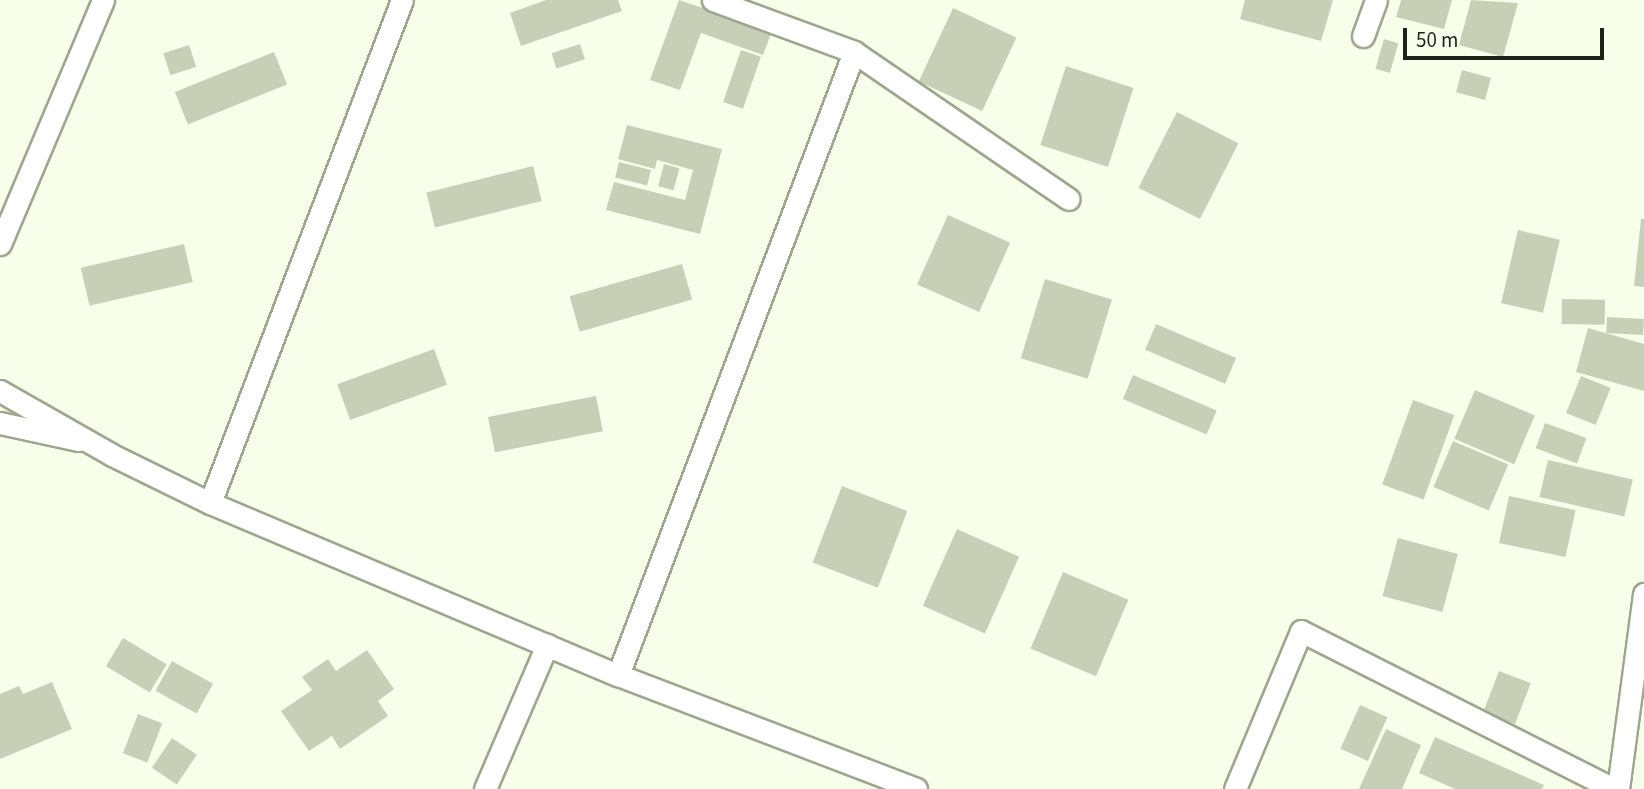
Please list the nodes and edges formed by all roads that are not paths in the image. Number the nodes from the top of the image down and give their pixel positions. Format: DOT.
graph roads {
  1 [pos="103,0"];
  2 [pos="402,0"];
  3 [pos="713,0"];
  4 [pos="1376,0"];
  5 [pos="1363,36"];
  6 [pos="854,52"];
  7 [pos="1069,199"];
  8 [pos="0,244"];
  9 [pos="0,391"];
  10 [pos="0,423"];
  11 [pos="90,443"];
  12 [pos="210,503"];
  13 [pos="1644,594"];
  14 [pos="547,645"];
  15 [pos="618,675"];
  16 [pos="485,789"];
  17 [pos="916,789"];
  18 [pos="1235,789"];
  19 [pos="1616,789"];
  1 -- 8 [label="street"];
  2 -- 12 [label="street"];
  3 -- 6 [label="street"];
  4 -- 5 [label="street"];
  6 -- 7 [label="street"];
  6 -- 15 [label="street"];
  9 -- 11 [label="street"];
  10 -- 11 [label="street"];
  11 -- 12 [label="street"];
  12 -- 14 [label="street"];
  13 -- 19 [label="street"];
  14 -- 15 [label="street"];
  14 -- 16 [label="street"];
  15 -- 17 [label="street"];
  18 -- 19 [label="street"];
}
